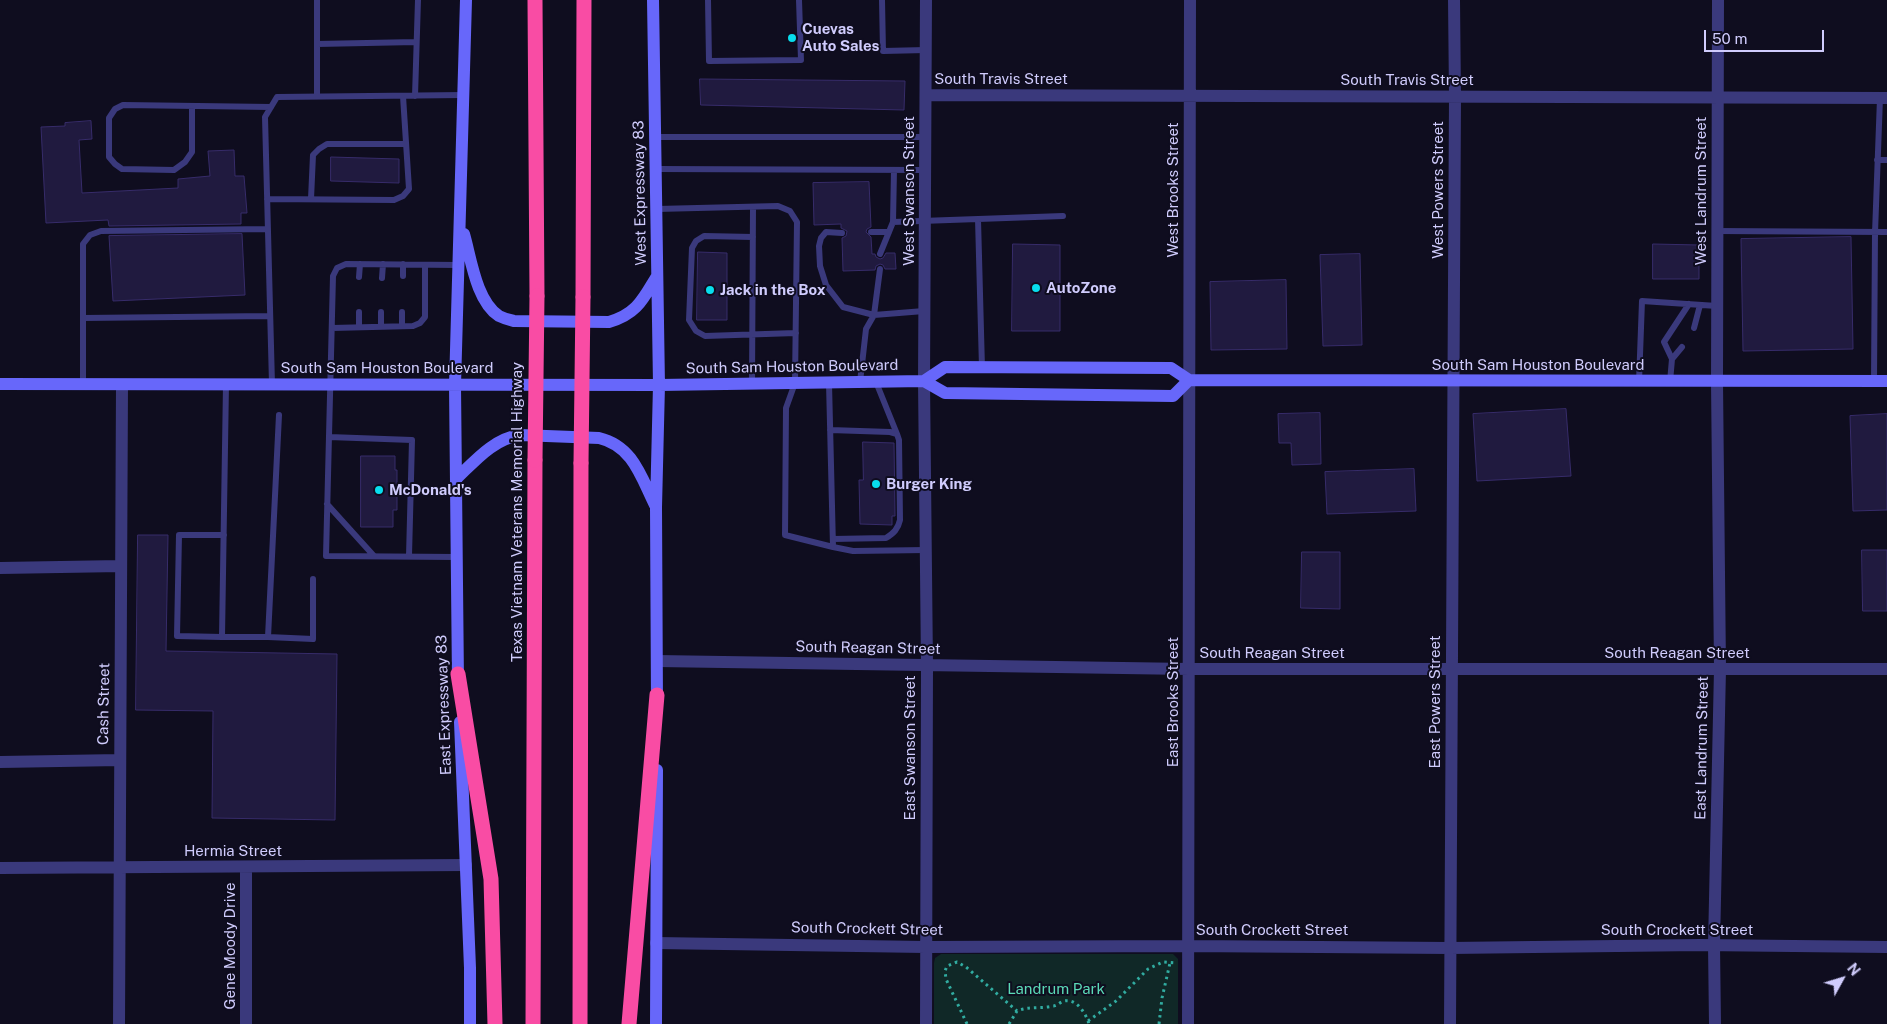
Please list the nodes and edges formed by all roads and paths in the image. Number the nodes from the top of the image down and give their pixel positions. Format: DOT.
graph roads {
  1 [pos="317,0"];
  2 [pos="418,0"];
  3 [pos="466,0"];
  4 [pos="535,0"];
  5 [pos="584,0"];
  6 [pos="653,0"];
  7 [pos="708,0"];
  8 [pos="799,0"];
  9 [pos="882,0"];
  10 [pos="926,0"];
  11 [pos="1190,0"];
  12 [pos="1454,0"];
  13 [pos="1718,0"];
  14 [pos="416,42"];
  15 [pos="317,44"];
  16 [pos="926,50"];
  17 [pos="463,95"];
  18 [pos="926,95"];
  19 [pos="1190,95"];
  20 [pos="317,96"];
  21 [pos="403,96"];
  22 [pos="415,96"];
  23 [pos="1455,97"];
  24 [pos="1718,98"];
  25 [pos="1884,98"];
  26 [pos="192,107"];
  27 [pos="271,107"];
  28 [pos="656,137"];
  29 [pos="926,137"];
  30 [pos="406,144"];
  31 [pos="1877,160"];
  32 [pos="1887,160"];
  33 [pos="656,170"];
  34 [pos="894,170"];
  35 [pos="925,170"];
  36 [pos="267,199"];
  37 [pos="311,199"];
  38 [pos="753,207"];
  39 [pos="657,209"];
  40 [pos="1063,216"];
  41 [pos="978,219"];
  42 [pos="925,220"];
  43 [pos="460,222"];
  44 [pos="893,222"];
  45 [pos="268,229"];
  46 [pos="1716,231"];
  47 [pos="871,232"];
  48 [pos="889,232"];
  49 [pos="1887,232"];
  50 [pos="842,233"];
  51 [pos="1875,233"];
  52 [pos="753,237"];
  53 [pos="880,254"];
  54 [pos="360,264"];
  55 [pos="382,264"];
  56 [pos="403,264"];
  57 [pos="425,265"];
  58 [pos="459,265"];
  59 [pos="880,270"];
  60 [pos="658,275"];
  61 [pos="402,276"];
  62 [pos="360,277"];
  63 [pos="382,278"];
  64 [pos="1689,304"];
  65 [pos="1700,304"];
  66 [pos="1717,306"];
  67 [pos="924,311"];
  68 [pos="360,312"];
  69 [pos="381,312"];
  70 [pos="402,312"];
  71 [pos="874,315"];
  72 [pos="270,316"];
  73 [pos="83,318"];
  74 [pos="402,326"];
  75 [pos="359,327"];
  76 [pos="381,327"];
  77 [pos="332,328"];
  78 [pos="1694,328"];
  79 [pos="752,333"];
  80 [pos="796,333"];
  81 [pos="1682,346"];
  82 [pos="1672,359"];
  83 [pos="982,368"];
  84 [pos="1189,380"];
  85 [pos="924,381"];
  86 [pos="1453,381"];
  87 [pos="1881,381"];
  88 [pos="860,382"];
  89 [pos="876,382"];
  90 [pos="1639,382"];
  91 [pos="1670,382"];
  92 [pos="1717,382"];
  93 [pos="795,383"];
  94 [pos="829,383"];
  95 [pos="0,384"];
  96 [pos="83,384"];
  97 [pos="226,384"];
  98 [pos="272,384"];
  99 [pos="330,384"];
  100 [pos="752,384"];
  101 [pos="122,385"];
  102 [pos="455,385"];
  103 [pos="659,385"];
  104 [pos="279,415"];
  105 [pos="830,430"];
  106 [pos="897,434"];
  107 [pos="329,437"];
  108 [pos="456,479"];
  109 [pos="327,504"];
  110 [pos="656,507"];
  111 [pos="224,535"];
  112 [pos="832,539"];
  113 [pos="833,547"];
  114 [pos="926,550"];
  115 [pos="374,556"];
  116 [pos="409,556"];
  117 [pos="456,557"];
  118 [pos="122,566"];
  119 [pos="0,568"];
  120 [pos="312,579"];
  121 [pos="222,637"];
  122 [pos="268,637"];
  123 [pos="658,661"];
  124 [pos="927,666"];
  125 [pos="1189,669"];
  126 [pos="1720,669"];
  127 [pos="1887,669"];
  128 [pos="1452,670"];
  129 [pos="458,674"];
  130 [pos="657,695"];
  131 [pos="120,760"];
  132 [pos="0,762"];
  133 [pos="466,865"];
  134 [pos="120,867"];
  135 [pos="246,867"];
  136 [pos="0,868"];
  137 [pos="656,943"];
  138 [pos="1714,945"];
  139 [pos="1188,946"];
  140 [pos="925,947"];
  141 [pos="1887,947"];
  142 [pos="1450,948"];
  143 [pos="1170,963"];
  144 [pos="1176,963"];
  145 [pos="1017,1011"];
  146 [pos="1088,1022"];
  147 [pos="119,1024"];
  148 [pos="246,1024"];
  149 [pos="470,1024"];
  150 [pos="495,1024"];
  151 [pos="533,1024"];
  152 [pos="580,1024"];
  153 [pos="629,1024"];
  154 [pos="656,1024"];
  155 [pos="926,1024"];
  156 [pos="967,1024"];
  157 [pos="1009,1024"];
  158 [pos="1159,1024"];
  159 [pos="1188,1024"];
  160 [pos="1450,1024"];
  161 [pos="1715,1024"];
  1 -- 15 [label="lane"];
  2 -- 14 [label="lane"];
  3 -- 17 [label="main road"];
  4 -- 151 [label="highway, Texas Vietnam Veterans Memorial Highway, bridge"];
  5 -- 152 [label="highway, bridge"];
  6 -- 28 [label="main road, West Expressway 83"];
  7 -- 8 [label="lane"];
  9 -- 16 [label="lane"];
  10 -- 16 [label="street, West Swanson Street"];
  11 -- 19 [label="street, West Brooks Street"];
  12 -- 23 [label="street, West Powers Street"];
  13 -- 24 [label="street, West Landrum Street"];
  14 -- 15 [label="lane"];
  14 -- 22 [label="lane"];
  15 -- 20 [label="lane"];
  16 -- 18 [label="street, West Swanson Street"];
  17 -- 22 [label="lane"];
  17 -- 43 [label="main road"];
  18 -- 19 [label="street, South Travis Street"];
  18 -- 29 [label="street, West Swanson Street"];
  19 -- 23 [label="street, South Travis Street"];
  19 -- 84 [label="street, West Brooks Street"];
  20 -- 21 [label="lane"];
  20 -- 27 [label="lane"];
  21 -- 22 [label="lane"];
  21 -- 30 [label="lane"];
  23 -- 24 [label="street, South Travis Street"];
  23 -- 86 [label="street, West Powers Street"];
  24 -- 25 [label="street, South Travis Street"];
  24 -- 46 [label="street, West Landrum Street"];
  25 -- 31 [label="lane"];
  26 -- 26 [label="lane"];
  26 -- 27 [label="lane"];
  27 -- 36 [label="lane"];
  28 -- 29 [label="lane"];
  28 -- 33 [label="main road, West Expressway 83"];
  29 -- 35 [label="street, West Swanson Street"];
  30 -- 37 [label="lane"];
  30 -- 37 [label="lane"];
  31 -- 32 [label="lane"];
  31 -- 51 [label="lane"];
  33 -- 34 [label="lane"];
  33 -- 39 [label="main road, West Expressway 83"];
  34 -- 35 [label="lane"];
  34 -- 44 [label="lane"];
  35 -- 42 [label="street, West Swanson Street"];
  36 -- 37 [label="lane"];
  36 -- 45 [label="lane"];
  38 -- 39 [label="lane"];
  38 -- 52 [label="lane"];
  38 -- 80 [label="lane"];
  39 -- 60 [label="main road, West Expressway 83"];
  40 -- 41 [label="lane"];
  41 -- 42 [label="lane"];
  41 -- 83 [label="lane"];
  42 -- 44 [label="lane"];
  42 -- 67 [label="street, West Swanson Street"];
  43 -- 58 [label="main road"];
  43 -- 60 [label="main road"];
  44 -- 48 [label="lane"];
  45 -- 72 [label="lane"];
  45 -- 73 [label="lane"];
  46 -- 51 [label="lane"];
  46 -- 66 [label="street, West Landrum Street"];
  47 -- 48 [label="lane"];
  48 -- 53 [label="lane"];
  49 -- 51 [label="lane"];
  50 -- 71 [label="lane"];
  51 -- 87 [label="lane"];
  52 -- 79 [label="lane"];
  52 -- 79 [label="lane"];
  54 -- 55 [label="lane"];
  54 -- 62 [label="lane"];
  54 -- 77 [label="lane"];
  55 -- 56 [label="lane"];
  55 -- 63 [label="lane"];
  56 -- 57 [label="lane"];
  56 -- 61 [label="lane"];
  57 -- 58 [label="lane"];
  57 -- 74 [label="lane"];
  58 -- 102 [label="main road"];
  59 -- 71 [label="lane"];
  60 -- 103 [label="main road, West Expressway 83"];
  64 -- 65 [label="lane"];
  64 -- 82 [label="lane"];
  64 -- 90 [label="lane"];
  65 -- 66 [label="lane"];
  65 -- 78 [label="lane"];
  66 -- 92 [label="street, West Landrum Street"];
  67 -- 71 [label="lane"];
  67 -- 85 [label="street, West Swanson Street"];
  68 -- 75 [label="lane"];
  69 -- 76 [label="lane"];
  70 -- 74 [label="lane"];
  71 -- 88 [label="lane"];
  72 -- 73 [label="lane"];
  72 -- 98 [label="lane"];
  73 -- 96 [label="lane"];
  74 -- 76 [label="lane"];
  75 -- 76 [label="lane"];
  75 -- 77 [label="lane"];
  77 -- 99 [label="lane"];
  79 -- 80 [label="lane"];
  79 -- 100 [label="lane"];
  80 -- 93 [label="lane"];
  81 -- 82 [label="lane"];
  82 -- 91 [label="lane"];
  83 -- 84 [label="main road, South Sam Houston Boulevard"];
  83 -- 85 [label="main road, South Sam Houston Boulevard"];
  84 -- 85 [label="main road"];
  84 -- 86 [label="main road, South Sam Houston Boulevard"];
  84 -- 125 [label="street, East Brooks Street"];
  85 -- 89 [label="main road, South Sam Houston Boulevard"];
  85 -- 114 [label="street, East Swanson Street"];
  86 -- 90 [label="main road, South Sam Houston Boulevard"];
  86 -- 128 [label="street, East Powers Street"];
  87 -- 92 [label="main road, South Sam Houston Boulevard"];
  88 -- 89 [label="main road, South Sam Houston Boulevard"];
  88 -- 94 [label="main road, South Sam Houston Boulevard"];
  89 -- 106 [label="lane"];
  90 -- 91 [label="main road, South Sam Houston Boulevard"];
  91 -- 92 [label="main road, South Sam Houston Boulevard"];
  92 -- 126 [label="street, East Landrum Street"];
  93 -- 94 [label="main road, South Sam Houston Boulevard"];
  93 -- 100 [label="main road, South Sam Houston Boulevard"];
  93 -- 113 [label="lane"];
  94 -- 105 [label="lane"];
  95 -- 96 [label="main road, South Sam Houston Boulevard"];
  96 -- 101 [label="main road, South Sam Houston Boulevard"];
  97 -- 98 [label="main road, South Sam Houston Boulevard"];
  97 -- 101 [label="main road, South Sam Houston Boulevard"];
  97 -- 111 [label="lane"];
  98 -- 99 [label="main road, South Sam Houston Boulevard"];
  99 -- 102 [label="main road, South Sam Houston Boulevard"];
  99 -- 107 [label="lane"];
  100 -- 103 [label="main road, South Sam Houston Boulevard"];
  101 -- 118 [label="street, Cash Street"];
  102 -- 103 [label="main road, South Sam Houston Boulevard"];
  102 -- 108 [label="main road, East Expressway 83"];
  103 -- 110 [label="main road"];
  104 -- 122 [label="lane"];
  105 -- 106 [label="lane"];
  105 -- 112 [label="lane"];
  106 -- 112 [label="lane"];
  107 -- 109 [label="lane"];
  107 -- 116 [label="lane"];
  108 -- 110 [label="main road"];
  108 -- 117 [label="main road, East Expressway 83"];
  109 -- 115 [label="lane"];
  109 -- 115 [label="lane"];
  110 -- 123 [label="main road"];
  111 -- 121 [label="lane"];
  111 -- 121 [label="lane"];
  112 -- 113 [label="lane"];
  113 -- 114 [label="lane"];
  114 -- 124 [label="street, East Swanson Street"];
  115 -- 116 [label="lane"];
  116 -- 117 [label="lane"];
  117 -- 129 [label="main road, East Expressway 83"];
  118 -- 119 [label="street"];
  118 -- 131 [label="street, Cash Street"];
  120 -- 122 [label="lane"];
  121 -- 122 [label="lane"];
  123 -- 124 [label="street, South Reagan Street"];
  123 -- 130 [label="main road"];
  124 -- 125 [label="street, South Reagan Street"];
  124 -- 140 [label="street, East Swanson Street"];
  125 -- 128 [label="street, South Reagan Street"];
  125 -- 139 [label="street, East Brooks Street"];
  126 -- 127 [label="street, South Reagan Street"];
  126 -- 128 [label="street, South Reagan Street"];
  126 -- 138 [label="street, East Landrum Street"];
  128 -- 142 [label="street, East Powers Street"];
  129 -- 133 [label="main road, East Expressway 83"];
  129 -- 150 [label="highway"];
  130 -- 137 [label="main road"];
  130 -- 153 [label="highway"];
  131 -- 132 [label="street"];
  131 -- 134 [label="street, Cash Street"];
  133 -- 135 [label="street, Hermia Street"];
  133 -- 149 [label="main road, East Expressway 83"];
  134 -- 135 [label="street, Hermia Street"];
  134 -- 136 [label="street, Hermia Street"];
  134 -- 147 [label="street, Cash Street"];
  135 -- 148 [label="street, Gene Moody Drive"];
  137 -- 140 [label="street, South Crockett Street"];
  137 -- 154 [label="main road"];
  138 -- 141 [label="street, South Crockett Street"];
  138 -- 142 [label="street, South Crockett Street"];
  138 -- 161 [label="street, East Landrum Street"];
  139 -- 140 [label="street, South Crockett Street"];
  139 -- 142 [label="street, South Crockett Street"];
  139 -- 159 [label="street, East Brooks Street"];
  140 -- 155 [label="street, East Swanson Street"];
  142 -- 160 [label="street, East Powers Street"];
  143 -- 144 [label="path"];
  143 -- 146 [label="path"];
  143 -- 158 [label="path"];
  145 -- 146 [label="path"];
  145 -- 156 [label="path"];
  145 -- 157 [label="path"];
}
